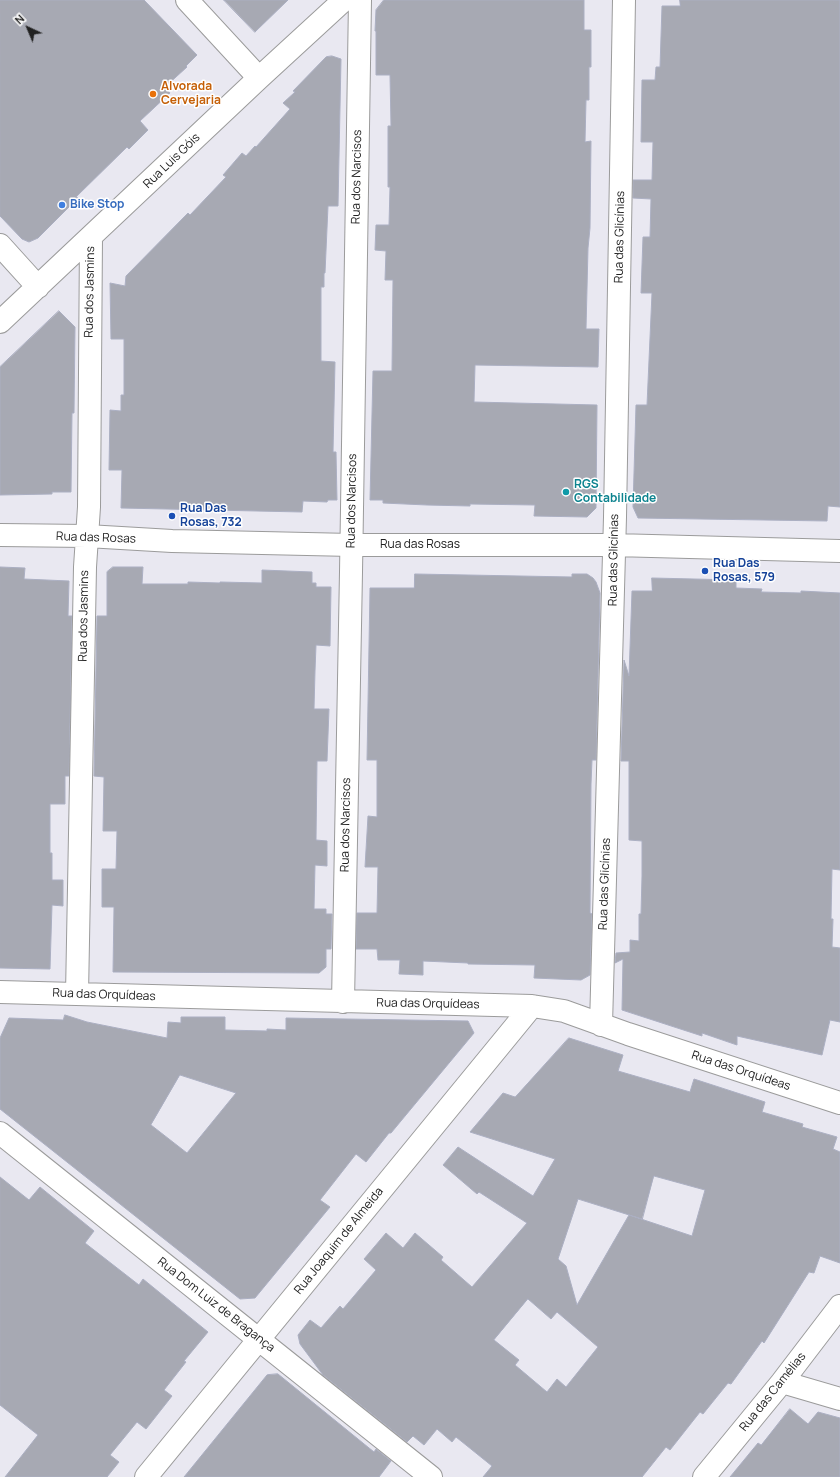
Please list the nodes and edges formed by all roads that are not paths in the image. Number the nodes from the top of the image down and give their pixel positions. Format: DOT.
graph roads {
  1 [pos="187,0"];
  2 [pos="344,0"];
  3 [pos="360,0"];
  4 [pos="624,0"];
  5 [pos="259,78"];
  6 [pos="91,237"];
  7 [pos="0,245"];
  8 [pos="38,287"];
  9 [pos="0,322"];
  10 [pos="0,535"];
  11 [pos="87,536"];
  12 [pos="352,545"];
  13 [pos="614,545"];
  14 [pos="840,551"];
  15 [pos="0,992"];
  16 [pos="77,994"];
  17 [pos="343,1002"];
  18 [pos="532,1006"];
  19 [pos="601,1025"];
  20 [pos="840,1103"];
  21 [pos="0,1133"];
  22 [pos="840,1306"];
  23 [pos="259,1339"];
  24 [pos="782,1382"];
  25 [pos="840,1400"];
  26 [pos="146,1477"];
  27 [pos="431,1477"];
  28 [pos="704,1477"];
  1 -- 5 [label="street"];
  2 -- 5 [label="street, Rua Luis Góis"];
  3 -- 12 [label="street, Rua dos Narcisos"];
  4 -- 13 [label="street, Rua das Glicínias"];
  5 -- 6 [label="street, Rua Luis Góis"];
  6 -- 8 [label="street, Rua Luis Góis"];
  6 -- 11 [label="street, Rua dos Jasmins"];
  7 -- 8 [label="street"];
  8 -- 9 [label="street, Rua Luis Góis"];
  10 -- 11 [label="street, Rua das Rosas"];
  11 -- 12 [label="street, Rua das Rosas"];
  11 -- 16 [label="street, Rua dos Jasmins"];
  12 -- 13 [label="street, Rua das Rosas"];
  12 -- 17 [label="street, Rua dos Narcisos"];
  13 -- 14 [label="street, Rua das Rosas"];
  13 -- 19 [label="street, Rua das Glicínias"];
  15 -- 16 [label="street, Rua das Orquídeas"];
  16 -- 17 [label="street, Rua das Orquídeas"];
  17 -- 18 [label="street, Rua das Orquídeas"];
  18 -- 19 [label="street, Rua das Orquídeas"];
  18 -- 23 [label="street, Rua Joaquim de Almeida"];
  19 -- 20 [label="street, Rua das Orquídeas"];
  21 -- 23 [label="street, Rua Dom Luiz de Bragança"];
  22 -- 24 [label="street, Rua das Camélias"];
  23 -- 26 [label="street, Rua Joaquim de Almeida"];
  23 -- 27 [label="street, Rua Dom Luiz de Bragança"];
  24 -- 25 [label="street"];
  24 -- 28 [label="street, Rua das Camélias"];
}
